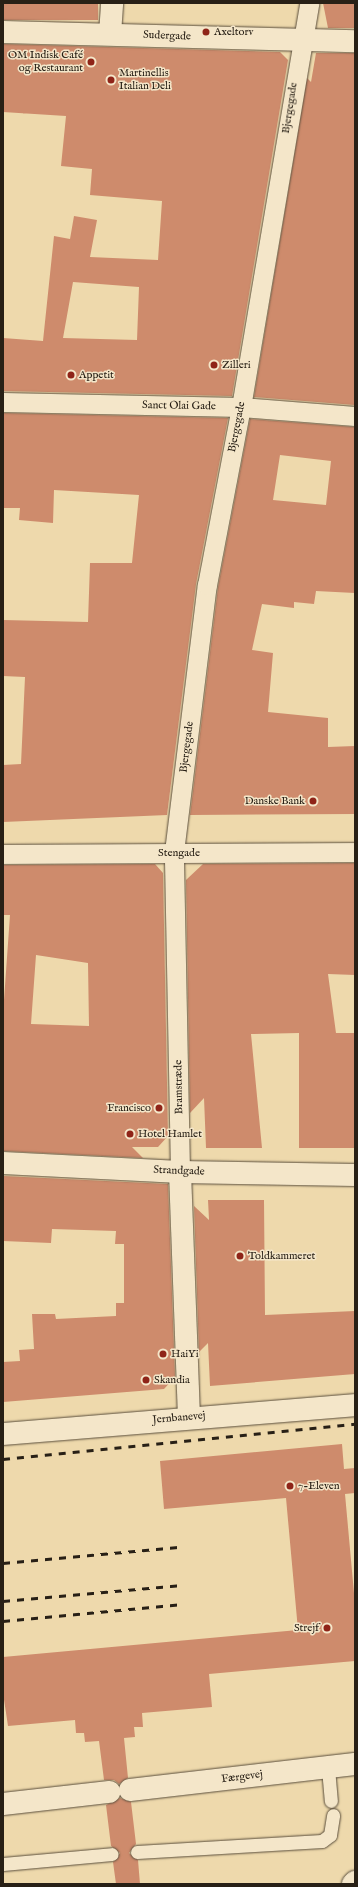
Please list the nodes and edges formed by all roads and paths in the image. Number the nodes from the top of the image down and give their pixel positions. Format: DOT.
graph roads {
  1 [pos="112,3"];
  2 [pos="309,3"];
  3 [pos="3,32"];
  4 [pos="110,34"];
  5 [pos="301,40"];
  6 [pos="355,41"];
  7 [pos="3,402"];
  8 [pos="241,407"];
  9 [pos="355,416"];
  10 [pos="174,852"];
  11 [pos="355,852"];
  12 [pos="3,854"];
  13 [pos="3,1163"];
  14 [pos="180,1172"];
  15 [pos="355,1175"];
  16 [pos="355,1405"];
  17 [pos="189,1417"];
  18 [pos="3,1434"];
  19 [pos="355,1764"];
  20 [pos="328,1768"];
  21 [pos="331,1801"];
  22 [pos="3,1804"];
  23 [pos="333,1815"];
  24 [pos="137,1852"];
  25 [pos="112,1854"];
  26 [pos="3,1864"];
  1 -- 4 [label="street"];
  2 -- 5 [label="street, Bjergegade"];
  3 -- 4 [label="street, Sudergade"];
  4 -- 5 [label="street, Sudergade"];
  5 -- 6 [label="street, Sudergade"];
  5 -- 8 [label="street, Bjergegade"];
  7 -- 8 [label="street, Sanct Olai Gade"];
  8 -- 9 [label="street, Sanct Olai Gade"];
  8 -- 10 [label="street, Bjergegade"];
  10 -- 11 [label="street, Stengade"];
  10 -- 12 [label="street, Stengade"];
  10 -- 14 [label="street, Bramstræde"];
  13 -- 14 [label="street, Strandgade"];
  14 -- 15 [label="street, Strandgade"];
  14 -- 17 [label="street, Bramstræde"];
  16 -- 17 [label="street, Jernbanevej"];
  17 -- 18 [label="street, Jernbanevej"];
  19 -- 20 [label="street, Færgevej"];
  20 -- 21 [label="lane"];
  20 -- 22 [label="street, Færgevej"];
  23 -- 24 [label="lane"];
  25 -- 26 [label="lane"];
}
